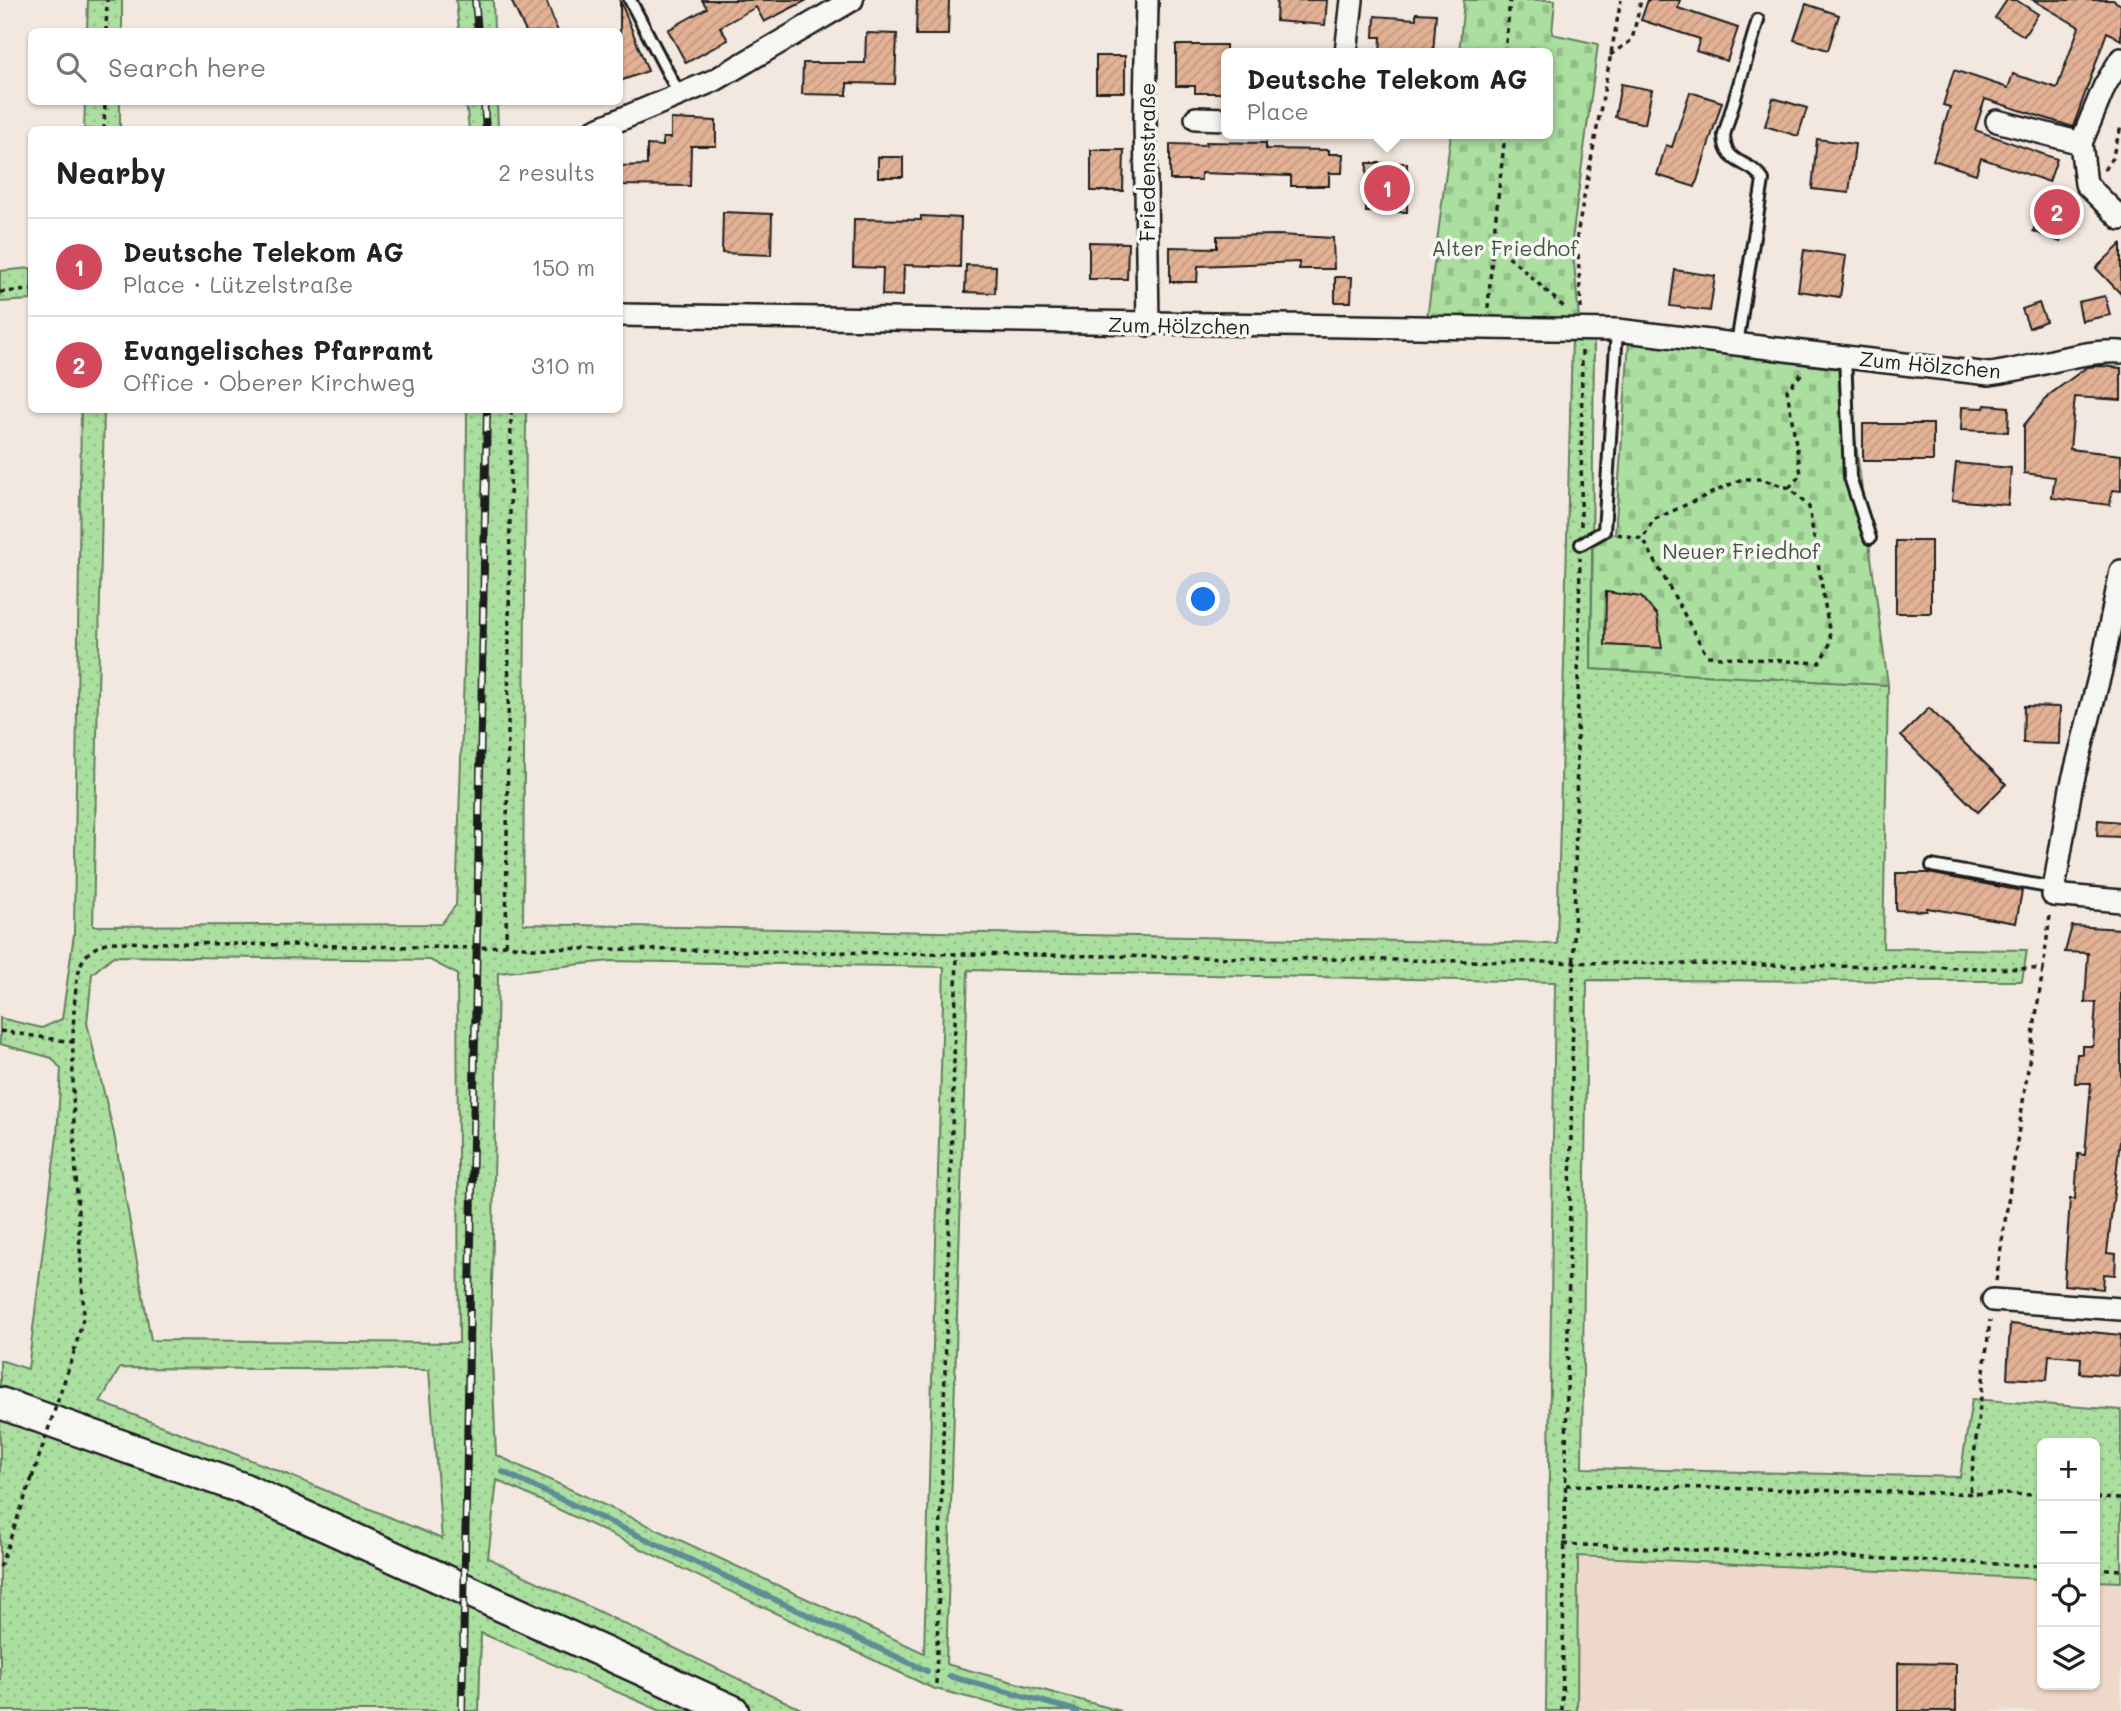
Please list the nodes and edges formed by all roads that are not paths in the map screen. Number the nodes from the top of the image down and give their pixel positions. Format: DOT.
graph roads {
  1 [pos="630,0"];
  2 [pos="852,0"];
  3 [pos="1147,0"];
  4 [pos="1352,0"];
  5 [pos="1758,20"];
  6 [pos="1347,48"];
  7 [pos="2121,59"];
  8 [pos="680,96"];
  9 [pos="1196,118"];
  10 [pos="1221,119"];
  11 [pos="1997,121"];
  12 [pos="605,126"];
  13 [pos="2081,143"];
  14 [pos="2121,219"];
  15 [pos="623,315"];
  16 [pos="1148,325"];
  17 [pos="1617,330"];
  18 [pos="1737,344"];
  19 [pos="2121,352"];
  20 [pos="1845,356"];
  21 [pos="1870,538"];
  22 [pos="1581,544"];
  23 [pos="2121,571"];
  24 [pos="1932,866"];
  25 [pos="2054,892"];
  26 [pos="2121,901"];
  27 [pos="1993,1300"];
  28 [pos="2121,1308"];
  29 [pos="0,1403"];
  30 [pos="733,1711"];
  1 -- 8 [label="lane"];
  2 -- 8 [label="street"];
  3 -- 16 [label="street, Friedensstraße"];
  4 -- 6 [label="street"];
  5 -- 18 [label="lane"];
  7 -- 13 [label="street"];
  8 -- 12 [label="street"];
  9 -- 10 [label="street"];
  11 -- 13 [label="street"];
  13 -- 14 [label="street"];
  15 -- 16 [label="street, Zum Hölzchen"];
  16 -- 17 [label="street, Zum Hölzchen"];
  17 -- 18 [label="street, Zum Hölzchen"];
  17 -- 22 [label="lane"];
  18 -- 20 [label="street, Zum Hölzchen"];
  19 -- 20 [label="street, Zum Hölzchen"];
  20 -- 21 [label="lane"];
  23 -- 25 [label="street"];
  24 -- 25 [label="lane"];
  25 -- 26 [label="street"];
  27 -- 28 [label="street"];
  29 -- 30 [label="main road"];
}
